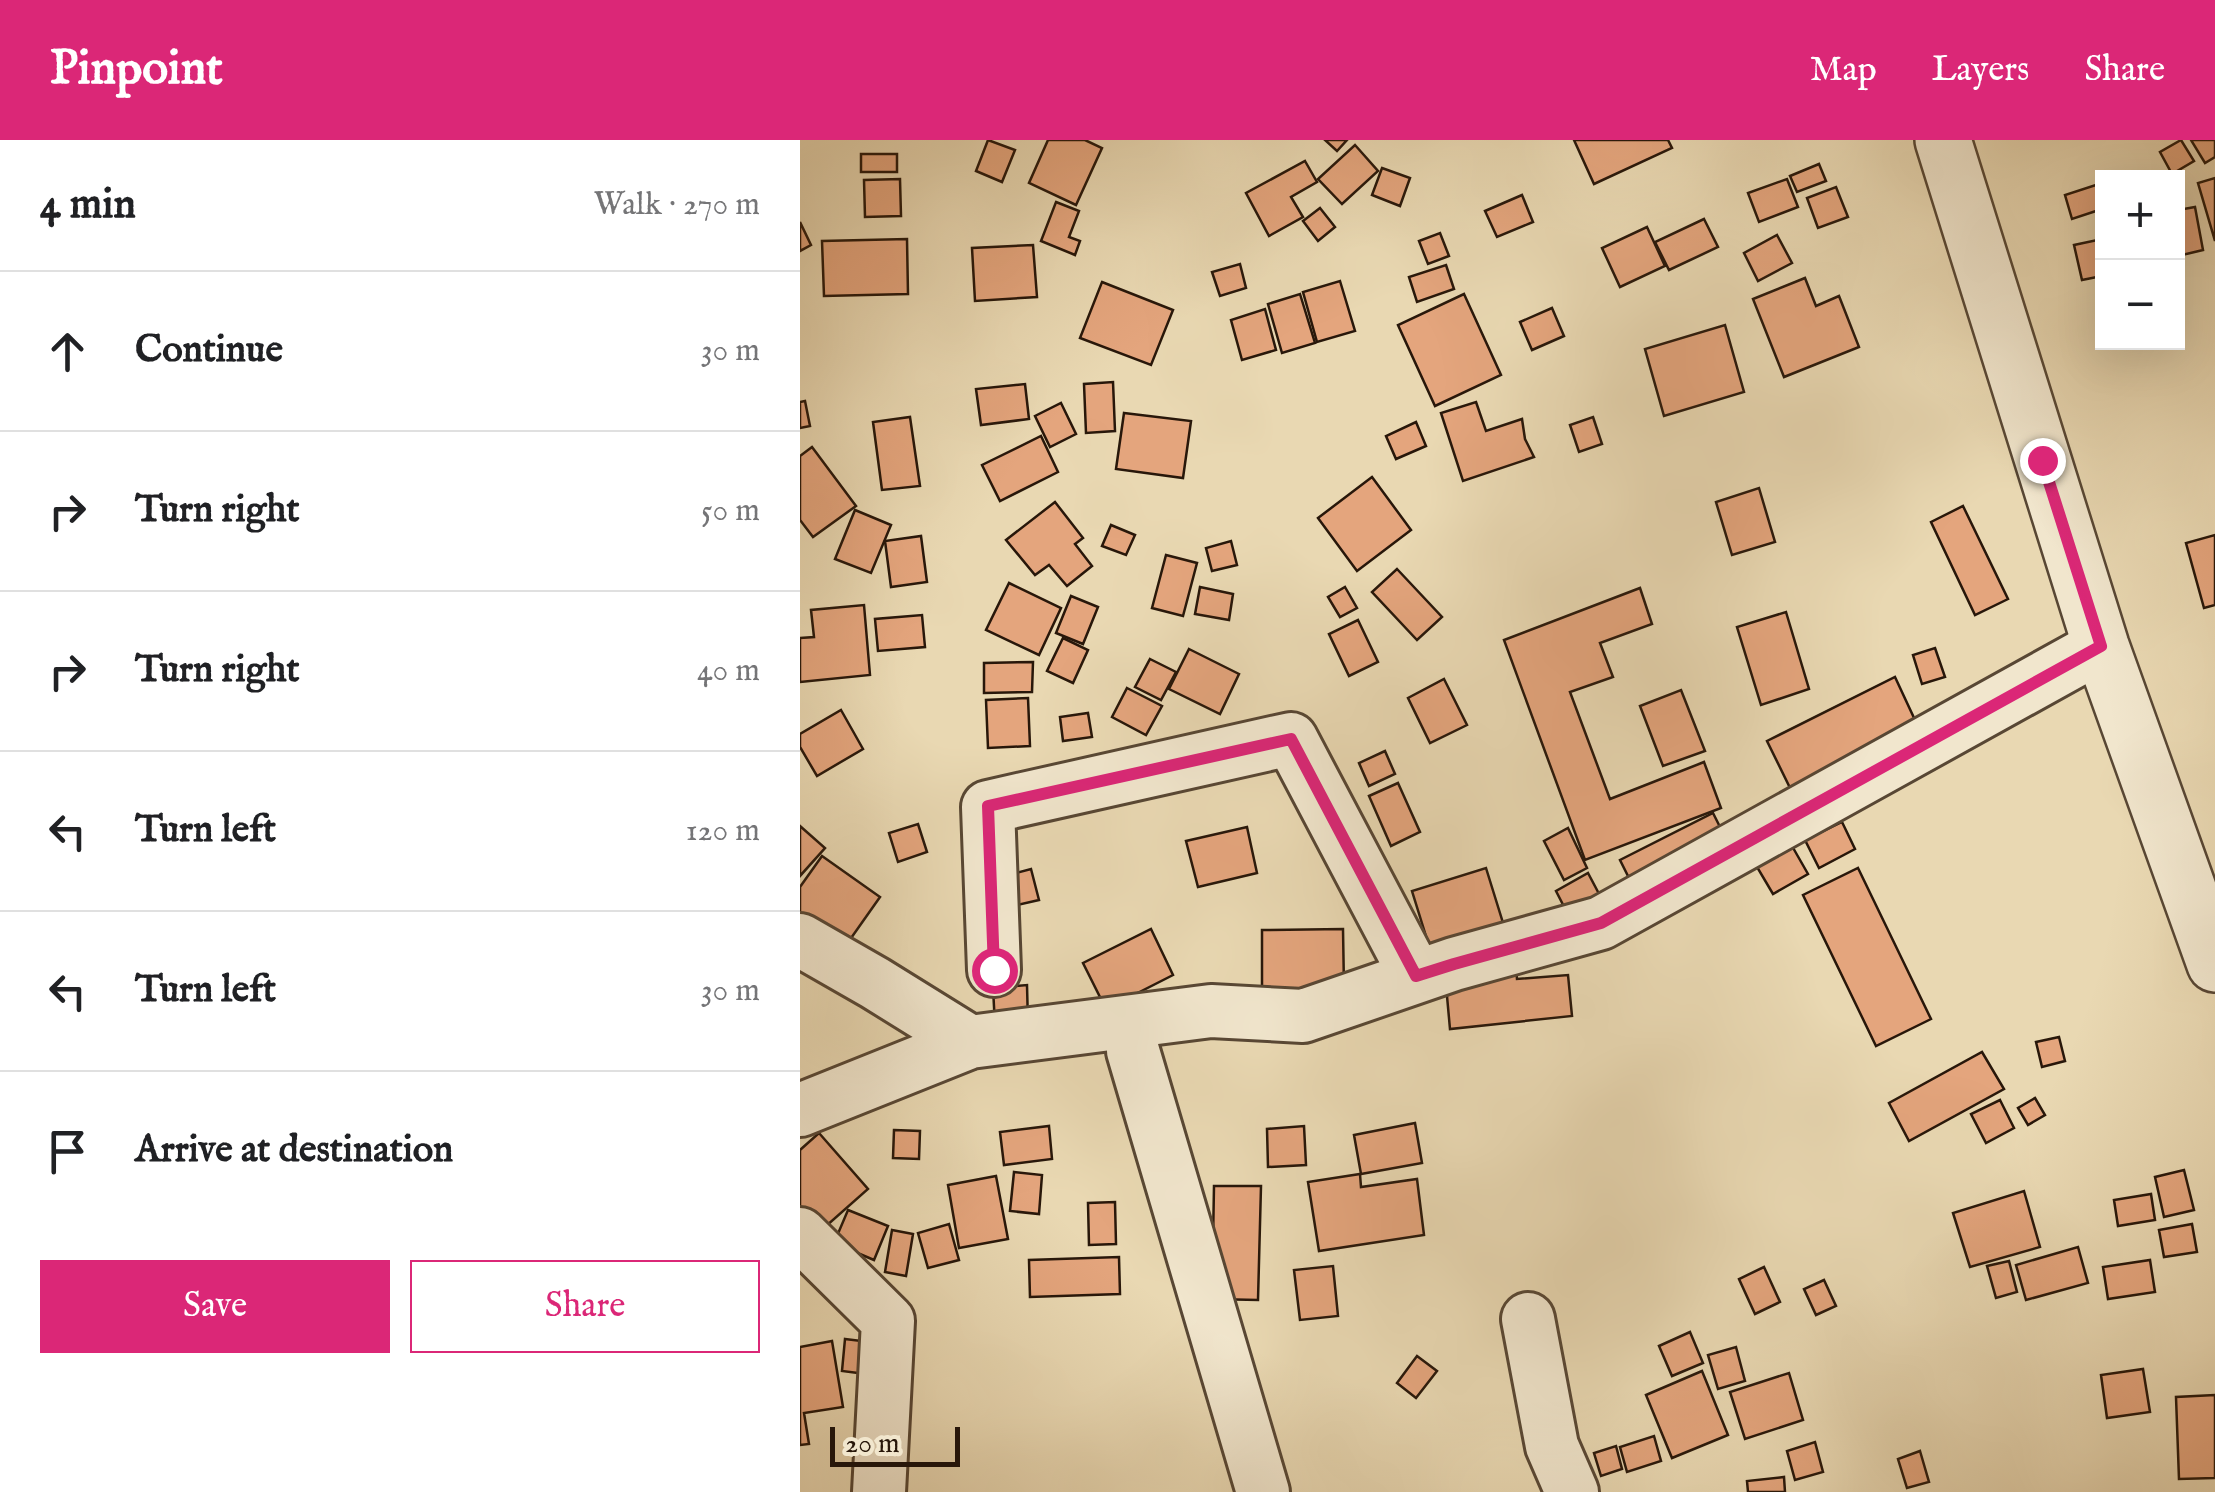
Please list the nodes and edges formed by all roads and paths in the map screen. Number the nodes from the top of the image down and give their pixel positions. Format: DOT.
graph roads {
  1 [pos="1943,140"];
  2 [pos="2101,646"];
  3 [pos="800,940"];
  4 [pos="2215,964"];
  5 [pos="994,970"];
  6 [pos="1416,976"];
  7 [pos="970,1042"];
  8 [pos="1133,1052"];
  9 [pos="800,1110"];
  10 [pos="800,1234"];
  11 [pos="1528,1320"];
  12 [pos="879,1492"];
  13 [pos="1263,1492"];
  14 [pos="1572,1492"];
  1 -- 2 [label="street"];
  2 -- 4 [label="street"];
  2 -- 6 [label="street"];
  3 -- 7 [label="street"];
  5 -- 6 [label="street"];
  6 -- 7 [label="street"];
  7 -- 9 [label="street"];
  8 -- 13 [label="street"];
  10 -- 12 [label="street"];
  11 -- 14 [label="street"];
}
